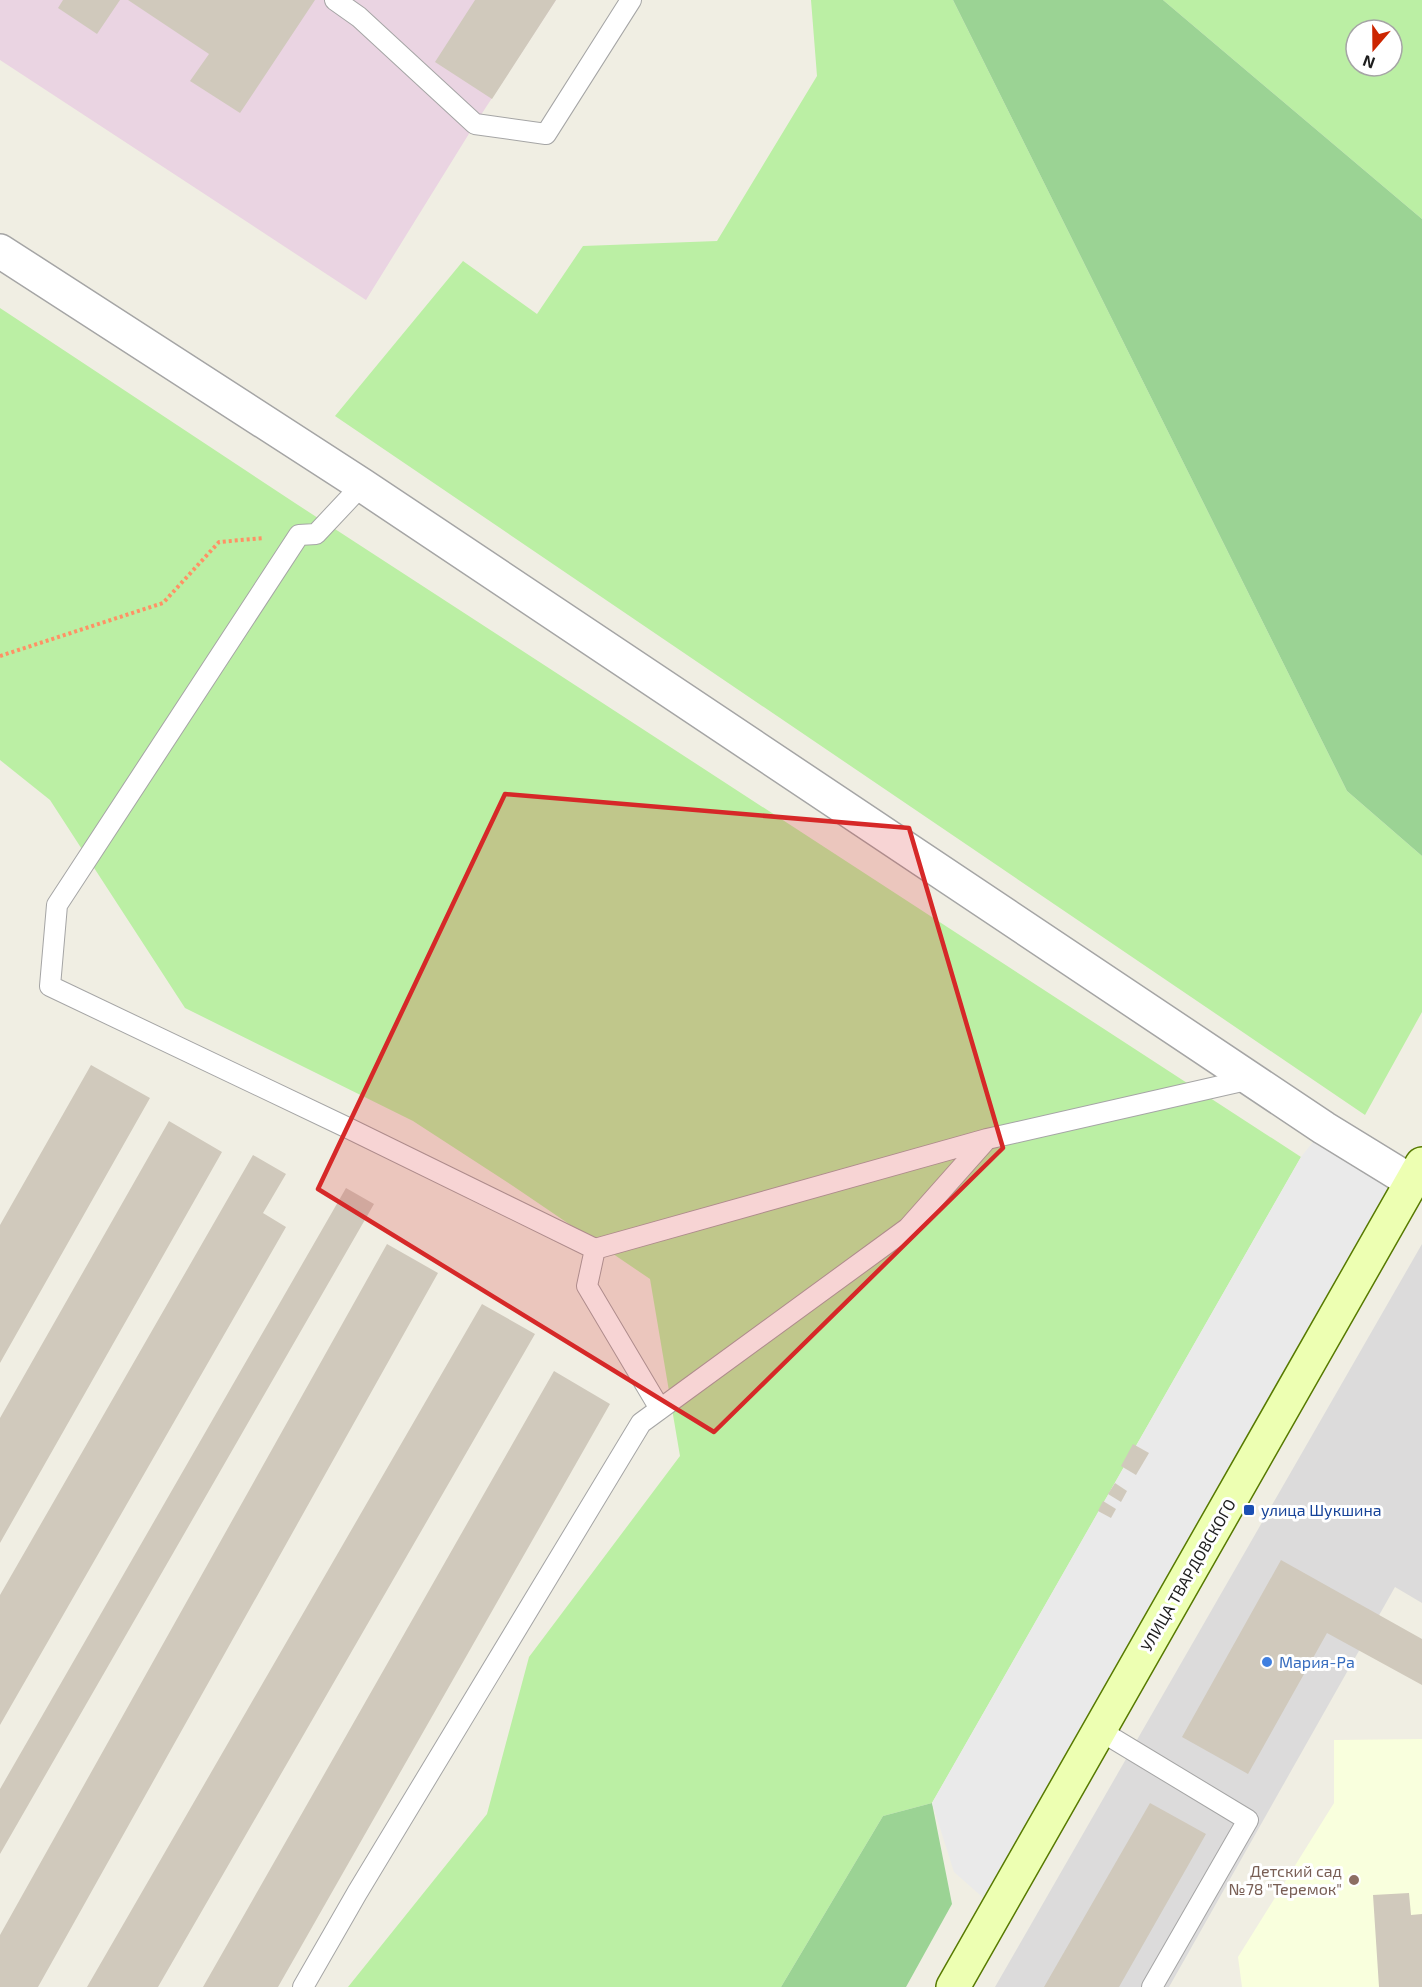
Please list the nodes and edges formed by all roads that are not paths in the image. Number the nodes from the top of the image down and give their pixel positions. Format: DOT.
graph roads {
  1 [pos="335,0"];
  2 [pos="631,0"];
  3 [pos="0,251"];
  4 [pos="362,485"];
  5 [pos="1251,1079"];
  6 [pos="987,1139"];
  7 [pos="1417,1173"];
  8 [pos="595,1249"];
  9 [pos="660,1409"];
  10 [pos="1099,1730"];
  11 [pos="303,1987"];
  12 [pos="953,1987"];
  13 [pos="1152,1987"];
  1 -- 2 [label="lane"];
  3 -- 4 [label="street"];
  4 -- 5 [label="street"];
  4 -- 8 [label="lane"];
  5 -- 6 [label="lane"];
  5 -- 7 [label="street"];
  6 -- 8 [label="lane"];
  6 -- 9 [label="lane"];
  7 -- 10 [label="street, УЛИЦА ТВАРДОВСКОГО"];
  8 -- 9 [label="lane"];
  9 -- 11 [label="lane"];
  10 -- 12 [label="street, УЛИЦА ТВАРДОВСКОГО"];
  10 -- 13 [label="lane"];
}
